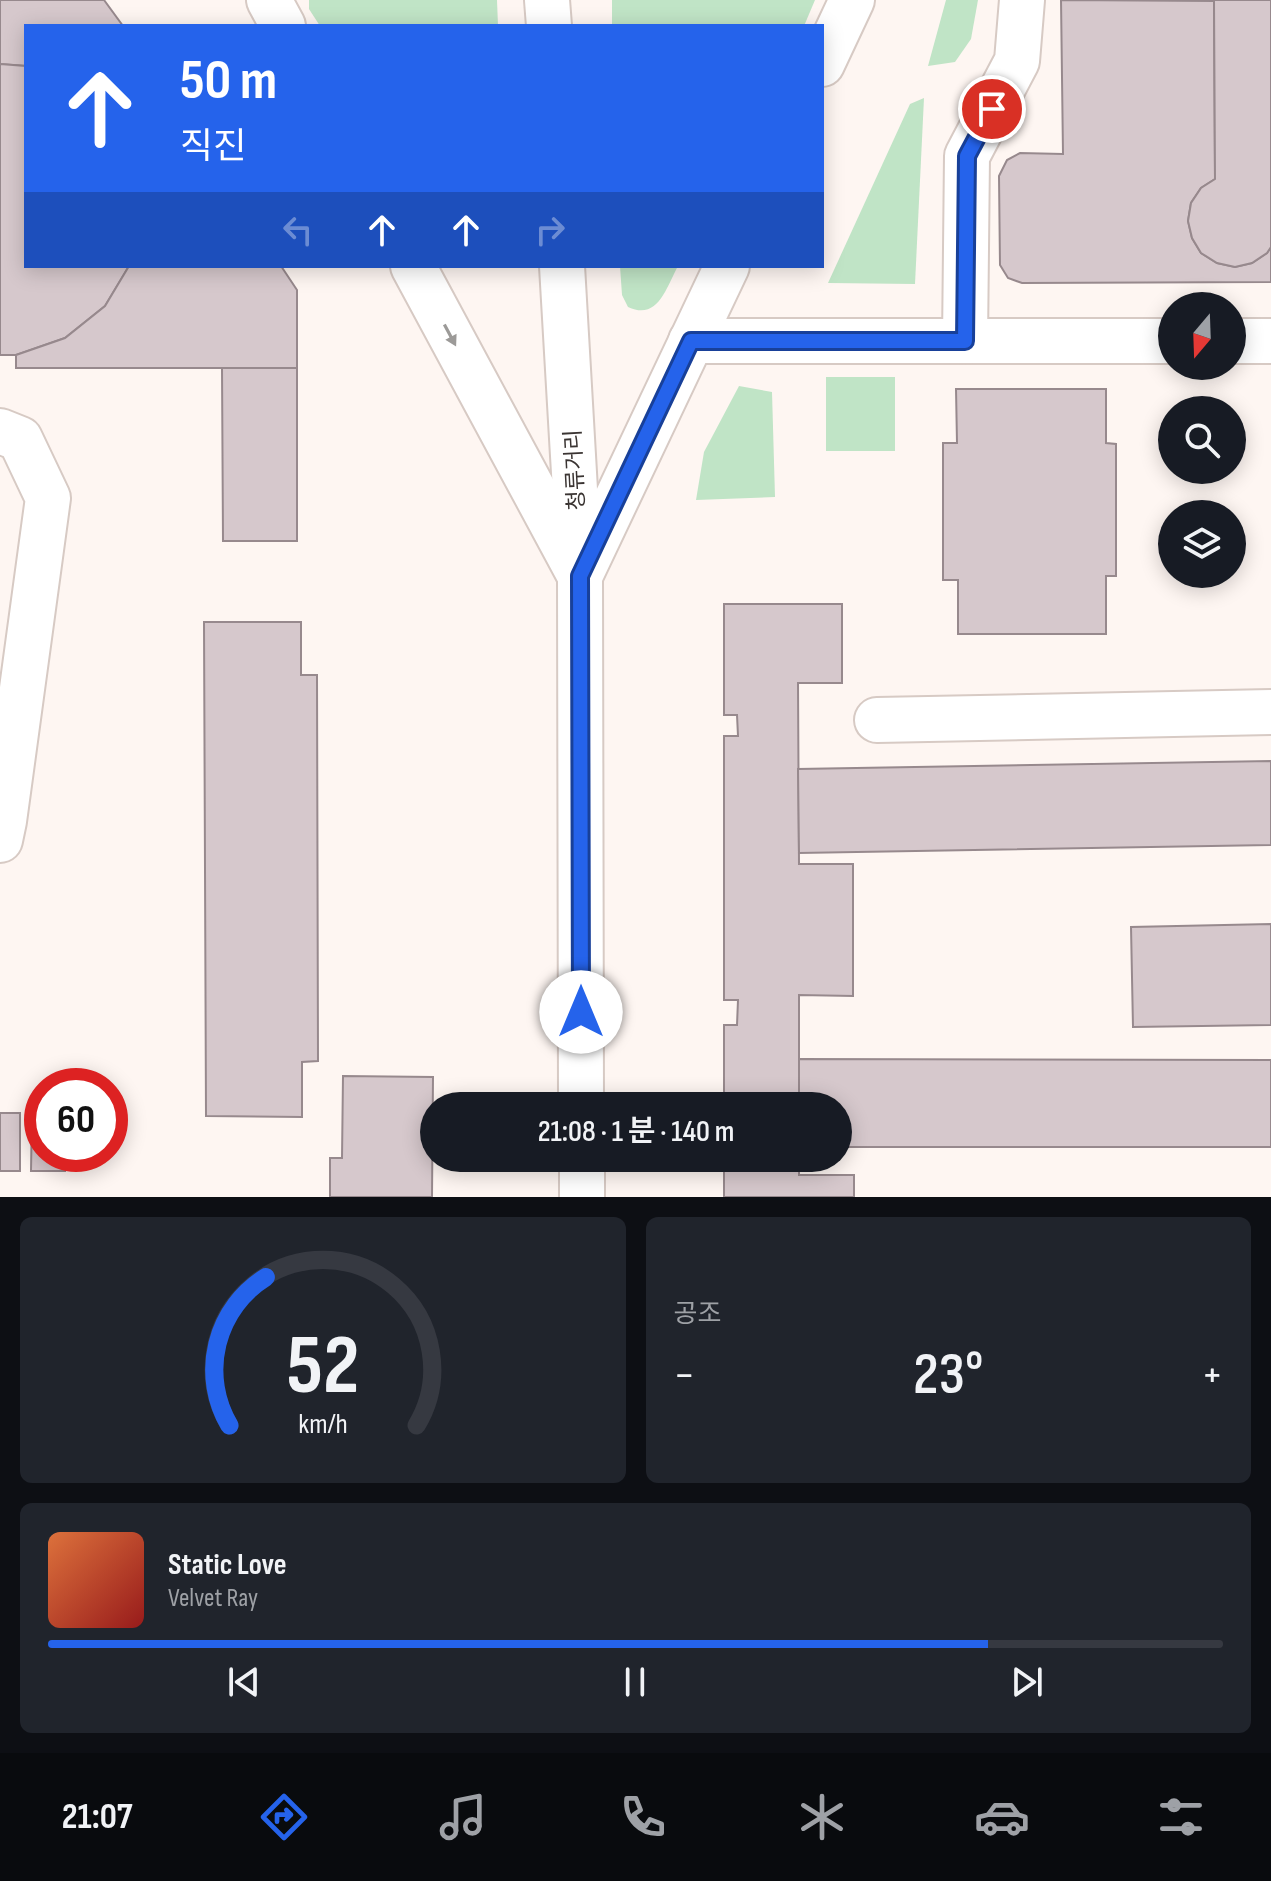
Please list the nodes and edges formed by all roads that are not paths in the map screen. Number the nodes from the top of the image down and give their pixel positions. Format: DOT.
graph roads {
  1 [pos="269,0"];
  2 [pos="547,0"];
  3 [pos="852,0"];
  4 [pos="1022,0"];
  5 [pos="282,24"];
  6 [pos="549,24"];
  7 [pos="824,60"];
  8 [pos="414,268"];
  9 [pos="562,268"];
  10 [pos="726,268"];
  11 [pos="691,341"];
  12 [pos="965,341"];
  13 [pos="1158,341"];
  14 [pos="1246,341"];
  15 [pos="1271,341"];
  16 [pos="0,431"];
  17 [pos="580,576"];
  18 [pos="1271,712"];
  19 [pos="877,720"];
  20 [pos="1,827"];
  21 [pos="581,1092"];
  22 [pos="582,1172"];
  23 [pos="582,1197"];
  1 -- 5 [label="main road"];
  2 -- 6 [label="main road"];
  3 -- 7 [label="main road"];
  4 -- 12 [label="main road"];
  8 -- 17 [label="main road, one-way"];
  9 -- 17 [label="main road, 청류거리"];
  10 -- 11 [label="main road"];
  11 -- 12 [label="main road"];
  11 -- 17 [label="main road"];
  12 -- 13 [label="main road"];
  14 -- 15 [label="main road"];
  16 -- 20 [label="main road"];
  17 -- 21 [label="main road, 청류거리"];
  18 -- 19 [label="main road"];
  22 -- 23 [label="main road"];
}
